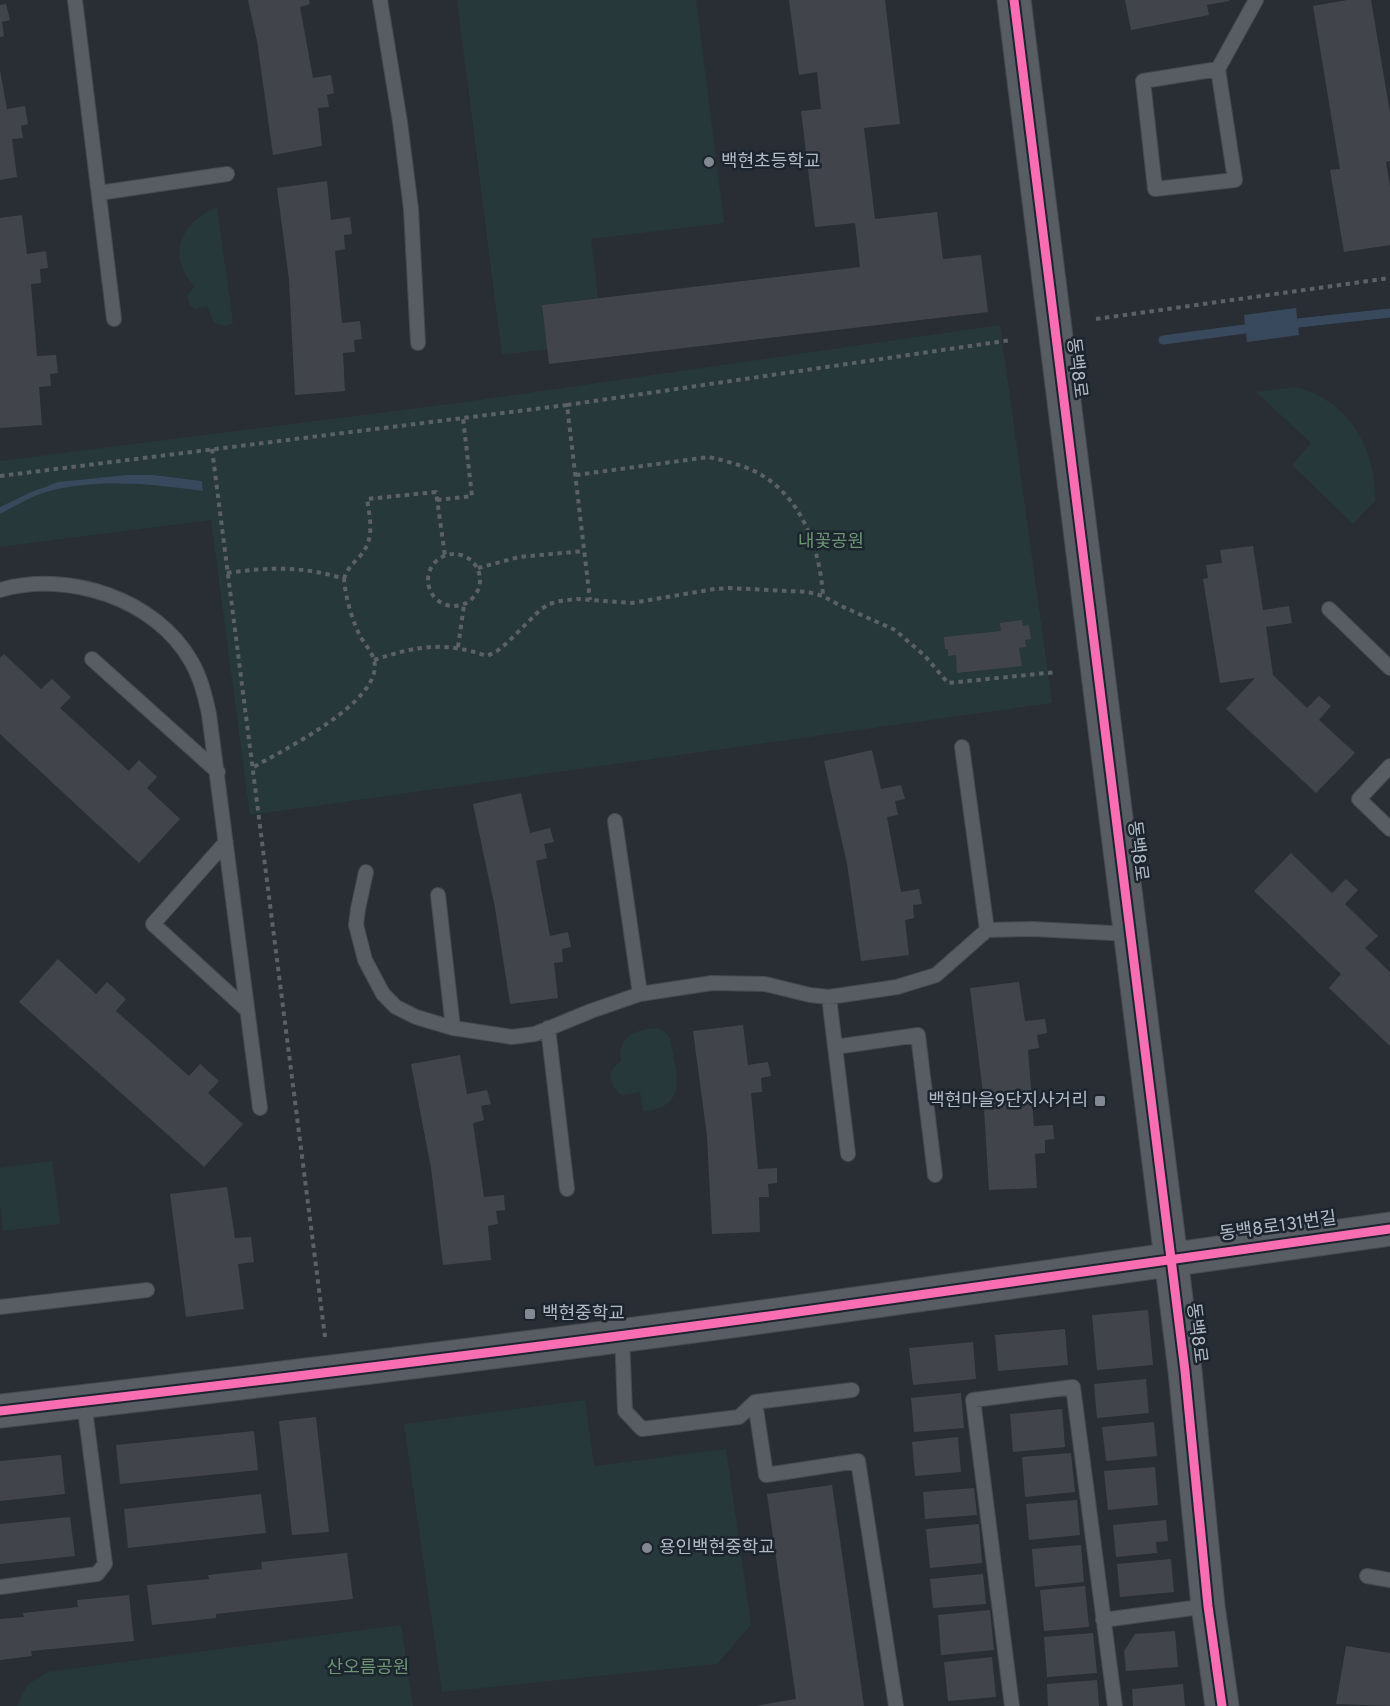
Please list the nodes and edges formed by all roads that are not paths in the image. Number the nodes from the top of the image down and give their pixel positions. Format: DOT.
graph roads {
  1 [pos="75,0"];
  2 [pos="380,0"];
  3 [pos="1014,0"];
  4 [pos="1256,0"];
  5 [pos="1218,69"];
  6 [pos="227,174"];
  7 [pos="99,193"];
  8 [pos="114,319"];
  9 [pos="417,343"];
  10 [pos="0,590"];
  11 [pos="1329,609"];
  12 [pos="92,659"];
  13 [pos="1390,668"];
  14 [pos="963,747"];
  15 [pos="1390,766"];
  16 [pos="218,772"];
  17 [pos="615,821"];
  18 [pos="1390,829"];
  19 [pos="226,842"];
  20 [pos="366,872"];
  21 [pos="438,895"];
  22 [pos="987,930"];
  23 [pos="1131,934"];
  24 [pos="640,994"];
  25 [pos="829,998"];
  26 [pos="247,1010"];
  27 [pos="453,1028"];
  28 [pos="548,1028"];
  29 [pos="835,1047"];
  30 [pos="260,1108"];
  31 [pos="848,1154"];
  32 [pos="935,1174"];
  33 [pos="567,1189"];
  34 [pos="1390,1229"];
  35 [pos="1170,1258"];
  36 [pos="147,1290"];
  37 [pos="0,1307"];
  38 [pos="622,1335"];
  39 [pos="852,1390"];
  40 [pos="83,1401"];
  41 [pos="755,1402"];
  42 [pos="0,1411"];
  43 [pos="1367,1576"];
  44 [pos="1390,1580"];
  45 [pos="0,1587"];
  46 [pos="1208,1606"];
  47 [pos="1104,1620"];
  48 [pos="897,1706"];
  49 [pos="1012,1706"];
  50 [pos="1115,1706"];
  51 [pos="1222,1706"];
  1 -- 7 [label="lane"];
  2 -- 9 [label="lane"];
  3 -- 23 [label="street, 동백8로"];
  4 -- 5 [label="lane"];
  5 -- 5 [label="lane"];
  6 -- 7 [label="lane"];
  7 -- 8 [label="lane"];
  10 -- 16 [label="lane"];
  11 -- 13 [label="lane"];
  12 -- 16 [label="lane"];
  14 -- 22 [label="lane"];
  15 -- 18 [label="lane"];
  16 -- 19 [label="lane"];
  17 -- 24 [label="lane"];
  19 -- 26 [label="lane"];
  19 -- 26 [label="lane"];
  20 -- 27 [label="lane"];
  21 -- 27 [label="lane"];
  22 -- 23 [label="lane"];
  22 -- 25 [label="lane"];
  23 -- 35 [label="street, 동백8로"];
  24 -- 25 [label="lane"];
  24 -- 28 [label="lane"];
  25 -- 29 [label="lane"];
  26 -- 30 [label="lane"];
  27 -- 28 [label="lane"];
  28 -- 33 [label="lane"];
  29 -- 31 [label="lane"];
  29 -- 32 [label="lane"];
  34 -- 35 [label="street, 동백8로131번길"];
  35 -- 38 [label="street, 동백8로131번길"];
  35 -- 46 [label="street, 동백8로"];
  36 -- 37 [label="lane"];
  38 -- 40 [label="street, 동백8로131번길"];
  38 -- 41 [label="lane"];
  39 -- 41 [label="lane"];
  40 -- 42 [label="street, 동백8로131번길"];
  40 -- 45 [label="lane"];
  41 -- 48 [label="lane"];
  43 -- 44 [label="lane"];
  46 -- 47 [label="lane"];
  46 -- 51 [label="street, 동백8로"];
  47 -- 49 [label="lane"];
  47 -- 50 [label="lane"];
}
